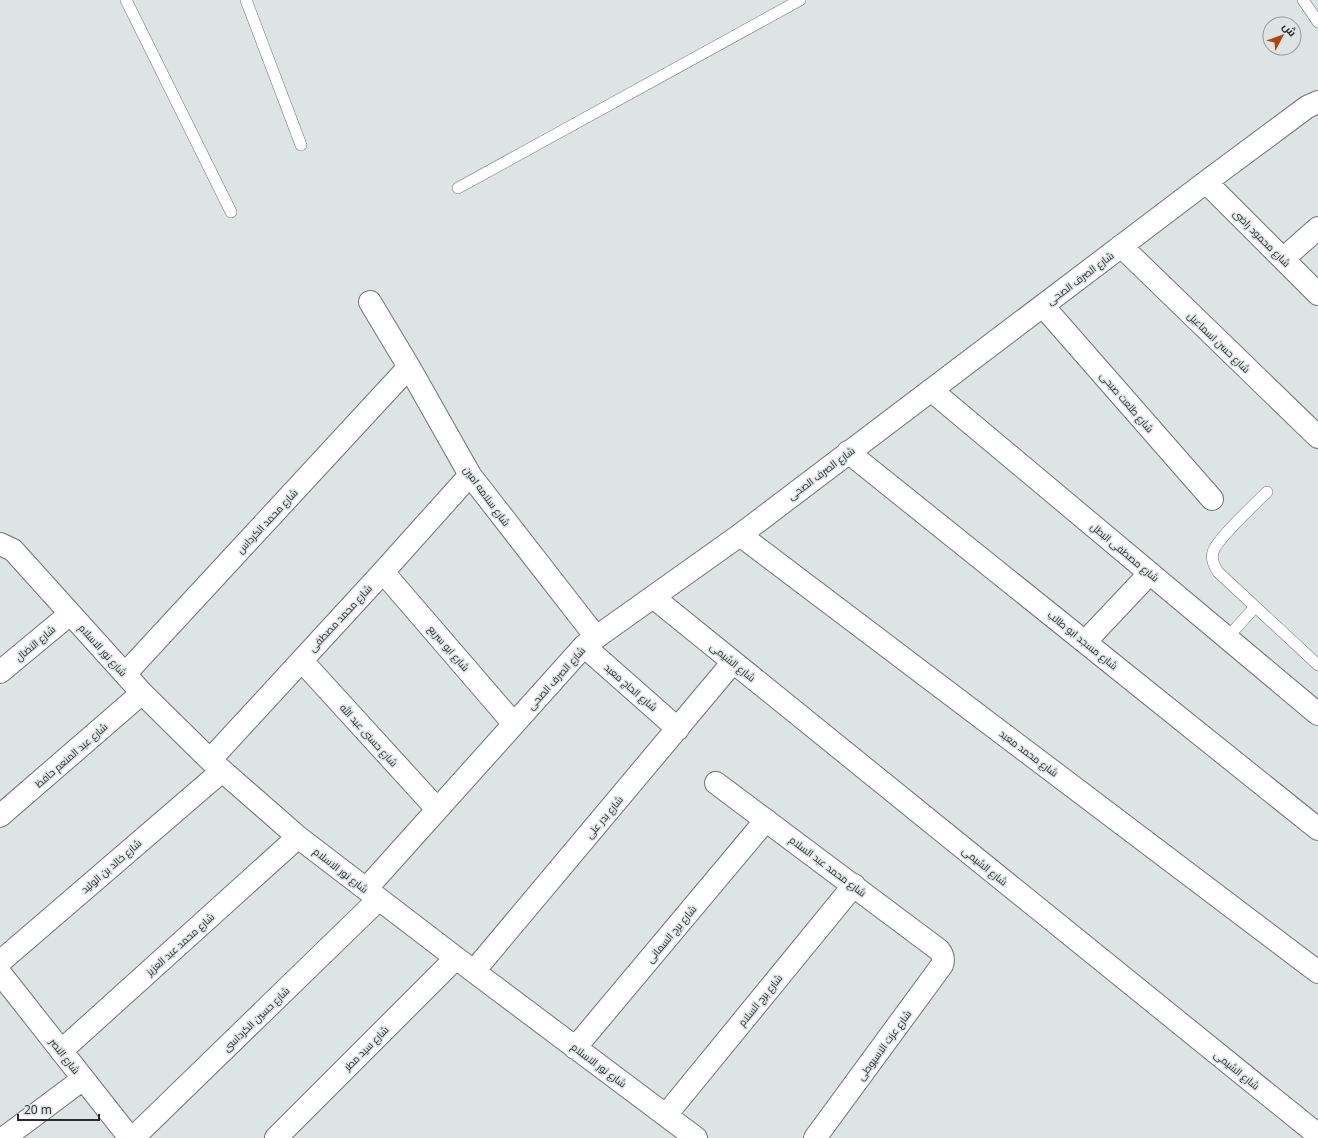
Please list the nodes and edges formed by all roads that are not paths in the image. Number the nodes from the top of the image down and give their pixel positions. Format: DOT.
graph roads {
  1 [pos="126,0"];
  2 [pos="246,0"];
  3 [pos="800,0"];
  4 [pos="1303,0"];
  5 [pos="1318,22"];
  6 [pos="1318,102"];
  7 [pos="301,145"];
  8 [pos="1206,182"];
  9 [pos="458,188"];
  10 [pos="231,212"];
  11 [pos="1318,228"];
  12 [pos="1121,246"];
  13 [pos="1283,259"];
  14 [pos="1318,294"];
  15 [pos="370,302"];
  16 [pos="1043,306"];
  17 [pos="409,367"];
  18 [pos="931,390"];
  19 [pos="1318,437"];
  20 [pos="848,452"];
  21 [pos="470,475"];
  22 [pos="1267,492"];
  23 [pos="1212,499"];
  24 [pos="740,535"];
  25 [pos="0,544"];
  26 [pos="383,572"];
  27 [pos="1150,573"];
  28 [pos="653,597"];
  29 [pos="1255,607"];
  30 [pos="70,614"];
  31 [pos="1227,638"];
  32 [pos="590,641"];
  33 [pos="1085,642"];
  34 [pos="302,661"];
  35 [pos="733,662"];
  36 [pos="1318,665"];
  37 [pos="0,672"];
  38 [pos="125,674"];
  39 [pos="142,693"];
  40 [pos="1318,714"];
  41 [pos="514,724"];
  42 [pos="678,729"];
  43 [pos="216,765"];
  44 [pos="716,783"];
  45 [pos="437,809"];
  46 [pos="0,816"];
  47 [pos="766,820"];
  48 [pos="1318,829"];
  49 [pos="298,837"];
  50 [pos="854,885"];
  51 [pos="373,894"];
  52 [pos="939,950"];
  53 [pos="456,958"];
  54 [pos="0,962"];
  55 [pos="474,971"];
  56 [pos="1318,972"];
  57 [pos="0,973"];
  58 [pos="8,998"];
  59 [pos="575,1048"];
  60 [pos="62,1051"];
  61 [pos="83,1079"];
  62 [pos="666,1115"];
  63 [pos="1318,1135"];
  64 [pos="4,1138"];
  65 [pos="130,1138"];
  66 [pos="133,1138"];
  67 [pos="276,1138"];
  68 [pos="696,1138"];
  69 [pos="815,1138"];
  1 -- 10 [label="lane"];
  2 -- 7 [label="lane"];
  3 -- 9 [label="lane"];
  4 -- 5 [label="lane"];
  6 -- 8 [label="street, شارع الصرف الصحى"];
  8 -- 12 [label="street, شارع الصرف الصحى"];
  8 -- 13 [label="street, شارع محمود راضى"];
  11 -- 13 [label="street"];
  12 -- 16 [label="street, شارع الصرف الصحى"];
  12 -- 19 [label="street, شارع حسن اسماعيل"];
  13 -- 14 [label="street, شارع محمود راضى"];
  15 -- 17 [label="street, شارع سلامه امين"];
  16 -- 18 [label="street, شارع الصرف الصحى"];
  16 -- 23 [label="street, شارع طلعت صبحى"];
  17 -- 21 [label="street, شارع سلامه امين"];
  17 -- 38 [label="street, شارع محمد الكرداس"];
  18 -- 20 [label="street, شارع الصرف الصحى"];
  18 -- 27 [label="street, شارع مصطفى البطل"];
  20 -- 24 [label="street, شارع الصرف الصحى"];
  20 -- 33 [label="street, شارع مسجد ابو طالب"];
  21 -- 26 [label="street, شارع محمد مصطفى"];
  21 -- 32 [label="street, شارع سلامه امين"];
  22 -- 29 [label="lane"];
  24 -- 28 [label="street, شارع الصرف الصحى"];
  24 -- 56 [label="street, شارع محمد معبد"];
  25 -- 30 [label="street, شارع نور الاسلام"];
  26 -- 34 [label="street, شارع محمد مصطفى"];
  26 -- 41 [label="street, شارع ابو سريع"];
  27 -- 31 [label="street, شارع مصطفى البطل"];
  27 -- 33 [label="street"];
  28 -- 32 [label="street, شارع الصرف الصحى"];
  28 -- 35 [label="street, شارع الشيمى"];
  29 -- 31 [label="lane"];
  29 -- 36 [label="lane"];
  30 -- 37 [label="street, شارع النضال"];
  30 -- 38 [label="street, شارع نور الاسلام"];
  31 -- 40 [label="street, شارع مصطفى البطل"];
  32 -- 41 [label="street, شارع الصرف الصحى"];
  32 -- 42 [label="street, شارع الحاج معبد"];
  33 -- 48 [label="street, شارع مسجد ابو طالب"];
  34 -- 43 [label="street, شارع محمد مصطفى"];
  34 -- 45 [label="street, شارع حسنى عبد الله"];
  35 -- 42 [label="street, شارع بدر على"];
  35 -- 63 [label="street, شارع الشيمى"];
  38 -- 39 [label="street, شارع نور الاسلام"];
  39 -- 43 [label="street, شارع نور الاسلام"];
  39 -- 46 [label="street, شارع عبد المنعم حافظ"];
  41 -- 45 [label="street, شارع الصرف الصحى"];
  42 -- 55 [label="street, شارع بدر على"];
  43 -- 49 [label="street, شارع نور الاسلام"];
  43 -- 54 [label="street, شارع خالد بن الوليد"];
  44 -- 47 [label="street, شارع محمد عبد السلام"];
  45 -- 51 [label="street, شارع الصرف الصحى"];
  47 -- 50 [label="street, شارع محمد عبد السلام"];
  47 -- 59 [label="street, شارع برج السمانى"];
  49 -- 51 [label="street, شارع نور الاسلام"];
  49 -- 60 [label="street, شارع محمد عبد العزيز"];
  50 -- 52 [label="street, شارع محمد عبد السلام"];
  50 -- 62 [label="street, شارع برج السلام"];
  51 -- 53 [label="street, شارع نور الاسلام"];
  51 -- 66 [label="street, شارع حسين الكرداسى"];
  52 -- 69 [label="street, شارع عزت الاسيوطى"];
  53 -- 55 [label="street, شارع نور الاسلام"];
  53 -- 67 [label="street, شارع سيد مطر"];
  55 -- 59 [label="street, شارع نور الاسلام"];
  57 -- 58 [label="street, شارع النصر"];
  58 -- 60 [label="street, شارع النصر"];
  59 -- 62 [label="street, شارع نور الاسلام"];
  60 -- 61 [label="street, شارع النصر"];
  61 -- 64 [label="street"];
  61 -- 65 [label="street, شارع النصر"];
  62 -- 68 [label="street, شارع نور الاسلام"];
}
